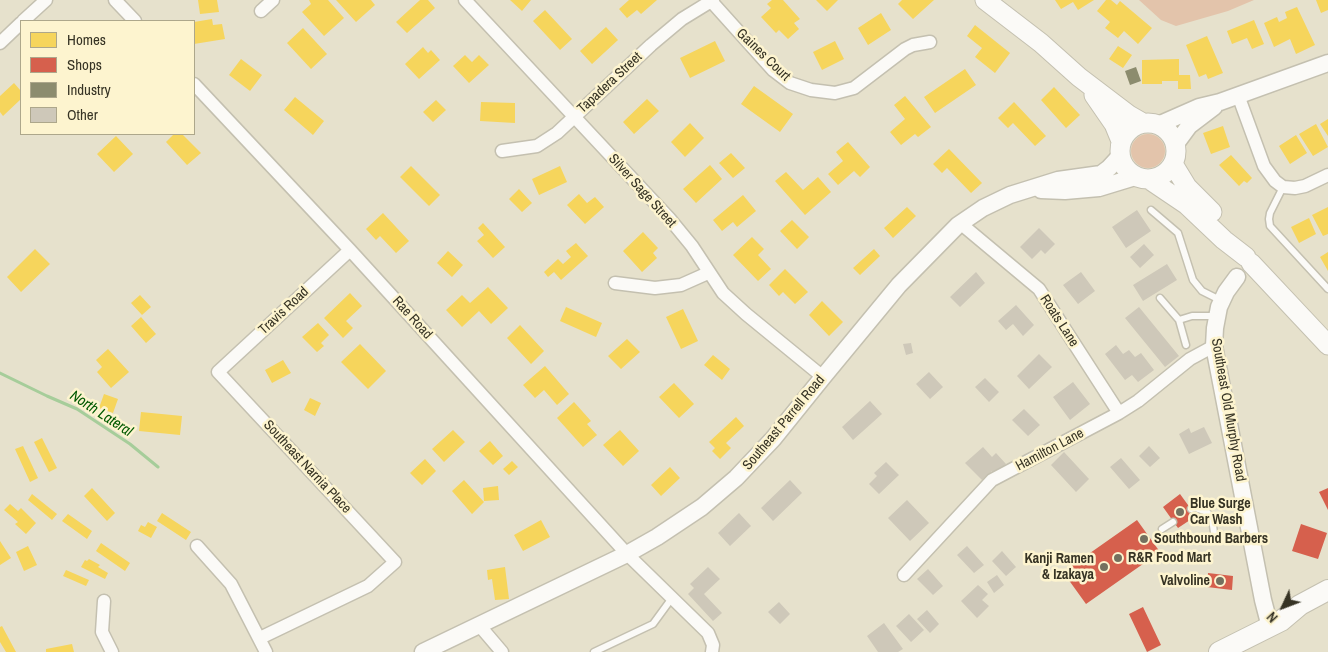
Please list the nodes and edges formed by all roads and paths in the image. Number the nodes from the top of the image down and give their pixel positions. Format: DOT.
graph roads {
  1 [pos="46,0"];
  2 [pos="115,0"];
  3 [pos="273,0"];
  4 [pos="464,0"];
  5 [pos="712,1"];
  6 [pos="988,1"];
  7 [pos="261,11"];
  8 [pos="24,20"];
  9 [pos="134,20"];
  10 [pos="20,24"];
  11 [pos="930,42"];
  12 [pos="0,43"];
  13 [pos="1328,63"];
  14 [pos="1079,77"];
  15 [pos="195,85"];
  16 [pos="1238,95"];
  17 [pos="1220,102"];
  18 [pos="574,117"];
  19 [pos="1151,124"];
  20 [pos="1120,149"];
  21 [pos="502,151"];
  22 [pos="1174,154"];
  23 [pos="1328,175"];
  24 [pos="1142,178"];
  25 [pos="1283,187"];
  26 [pos="1028,190"];
  27 [pos="1150,210"];
  28 [pos="960,223"];
  29 [pos="350,250"];
  30 [pos="1249,260"];
  31 [pos="708,273"];
  32 [pos="1237,277"];
  33 [pos="615,283"];
  34 [pos="1328,289"];
  35 [pos="1160,298"];
  36 [pos="1219,309"];
  37 [pos="1179,320"];
  38 [pos="1186,345"];
  39 [pos="1328,345"];
  40 [pos="1214,346"];
  41 [pos="218,372"];
  42 [pos="823,377"];
  43 [pos="1119,413"];
  44 [pos="1191,509"];
  45 [pos="1173,522"];
  46 [pos="1162,529"];
  47 [pos="1215,540"];
  48 [pos="197,546"];
  49 [pos="627,554"];
  50 [pos="904,575"];
  51 [pos="1328,590"];
  52 [pos="672,598"];
  53 [pos="104,601"];
  54 [pos="1328,604"];
  55 [pos="1276,624"];
  56 [pos="479,625"];
  57 [pos="260,638"];
  58 [pos="112,652"];
  59 [pos="266,652"];
  60 [pos="423,652"];
  61 [pos="502,652"];
  62 [pos="594,652"];
  63 [pos="712,652"];
  64 [pos="1219,652"];
  1 -- 8 [label="street"];
  2 -- 9 [label="street"];
  3 -- 7 [label="street"];
  4 -- 18 [label="street, Silver Sage Street"];
  5 -- 11 [label="street, Gaines Court"];
  5 -- 18 [label="street, Tapadera Street"];
  6 -- 14 [label="main road"];
  10 -- 12 [label="street"];
  13 -- 16 [label="street"];
  14 -- 19 [label="main road"];
  14 -- 20 [label="main road"];
  15 -- 29 [label="street, Rae Road"];
  16 -- 17 [label="street"];
  16 -- 25 [label="street"];
  17 -- 19 [label="street"];
  17 -- 22 [label="street"];
  18 -- 21 [label="street, Tapadera Street"];
  18 -- 31 [label="street, Silver Sage Street"];
  19 -- 20 [label="main road"];
  19 -- 22 [label="main road"];
  20 -- 24 [label="main road"];
  20 -- 26 [label="street, Southeast Parrell Road"];
  22 -- 24 [label="main road"];
  22 -- 30 [label="main road"];
  23 -- 25 [label="street"];
  24 -- 26 [label="street, Southeast Parrell Road"];
  24 -- 30 [label="main road"];
  25 -- 34 [label="lane"];
  26 -- 28 [label="street, Southeast Parrell Road"];
  27 -- 36 [label="lane"];
  28 -- 42 [label="street, Southeast Parrell Road"];
  28 -- 43 [label="street, Roats Lane"];
  29 -- 41 [label="street, Travis Road"];
  29 -- 49 [label="street, Rae Road"];
  30 -- 32 [label="street, Southeast Old Murphy Road"];
  30 -- 39 [label="main road"];
  31 -- 33 [label="street"];
  31 -- 42 [label="street, Silver Sage Street"];
  32 -- 36 [label="street, Southeast Old Murphy Road"];
  35 -- 37 [label="lane"];
  36 -- 37 [label="lane"];
  36 -- 40 [label="street, Southeast Old Murphy Road"];
  37 -- 38 [label="lane"];
  40 -- 43 [label="street, Hamilton Lane"];
  40 -- 55 [label="street, Southeast Old Murphy Road"];
  41 -- 57 [label="street, Southeast Narnia Place"];
  42 -- 49 [label="street, Southeast Parrell Road"];
  43 -- 50 [label="street, Hamilton Lane"];
  44 -- 47 [label="lane"];
  45 -- 46 [label="lane"];
  48 -- 57 [label="street"];
  49 -- 52 [label="street, Rae Road"];
  49 -- 56 [label="street, Southeast Parrell Road"];
  51 -- 55 [label="main road"];
  52 -- 62 [label="lane"];
  52 -- 63 [label="street, Rae Road"];
  53 -- 58 [label="street"];
  54 -- 55 [label="main road"];
  55 -- 64 [label="main road"];
  56 -- 60 [label="street, Southeast Parrell Road"];
  56 -- 61 [label="street"];
  57 -- 59 [label="street"];
}
